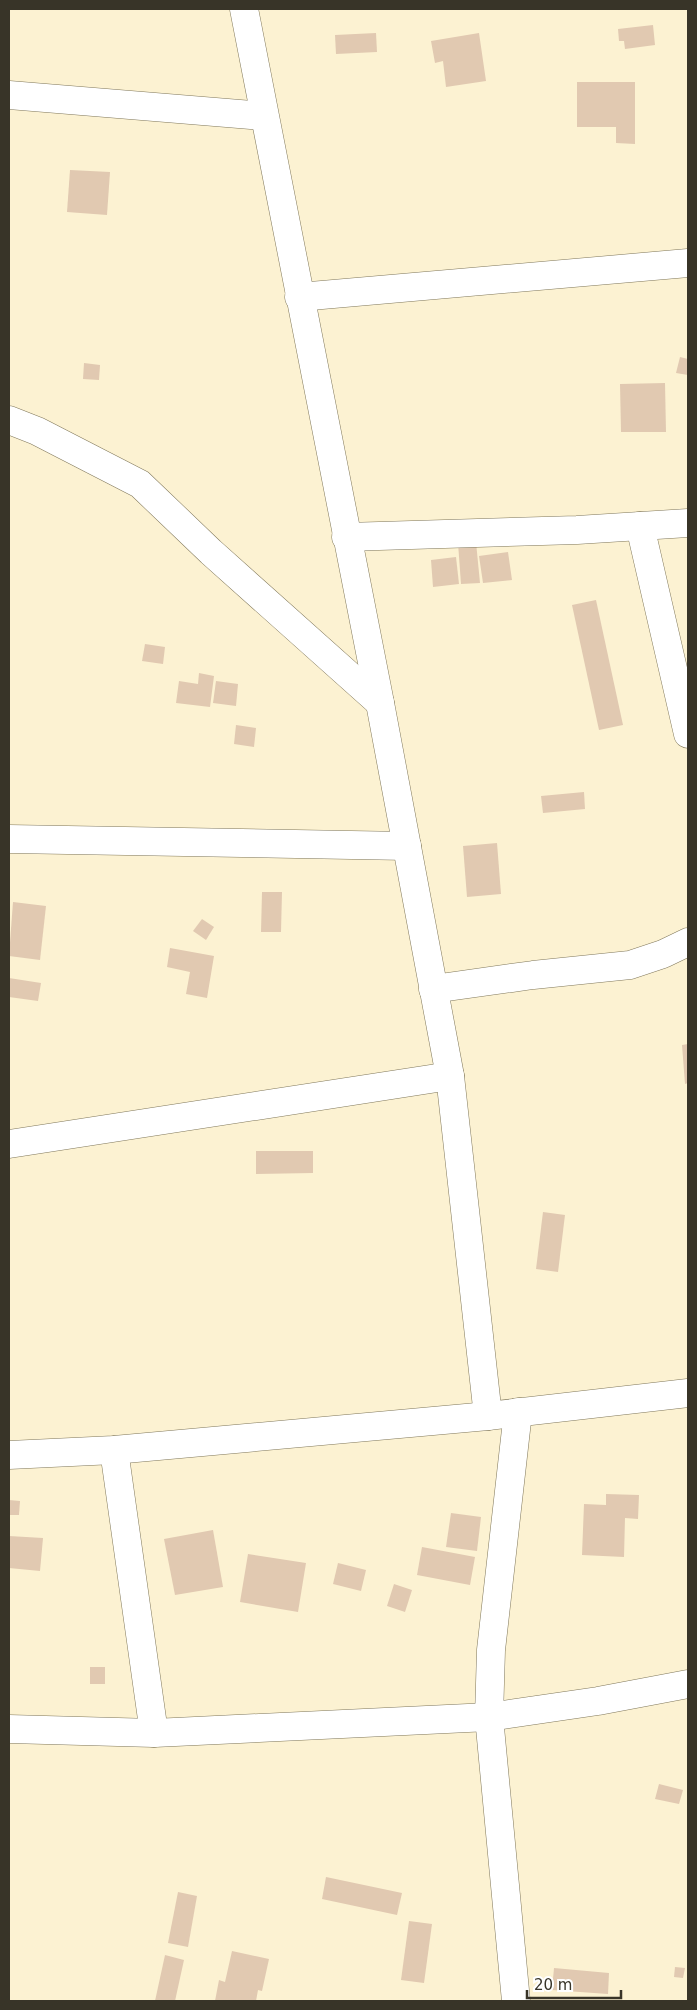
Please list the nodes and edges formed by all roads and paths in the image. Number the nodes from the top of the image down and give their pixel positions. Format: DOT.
graph roads {
  1 [pos="244,9"];
  2 [pos="9,95"];
  3 [pos="263,116"];
  4 [pos="688,263"];
  5 [pos="299,297"];
  6 [pos="9,420"];
  7 [pos="688,523"];
  8 [pos="640,526"];
  9 [pos="346,537"];
  10 [pos="380,703"];
  11 [pos="688,734"];
  12 [pos="9,839"];
  13 [pos="407,846"];
  14 [pos="688,942"];
  15 [pos="433,989"];
  16 [pos="450,1076"];
  17 [pos="9,1144"];
  18 [pos="688,1393"];
  19 [pos="518,1412"];
  20 [pos="488,1416"];
  21 [pos="114,1450"];
  22 [pos="9,1454"];
  23 [pos="688,1684"];
  24 [pos="489,1716"];
  25 [pos="9,1729"];
  26 [pos="154,1733"];
  27 [pos="516,2001"];
  1 -- 3 [label="street"];
  2 -- 3 [label="street"];
  3 -- 5 [label="street"];
  4 -- 5 [label="street"];
  5 -- 9 [label="street"];
  6 -- 10 [label="street"];
  7 -- 8 [label="street"];
  8 -- 9 [label="street"];
  8 -- 11 [label="street"];
  9 -- 10 [label="street"];
  10 -- 13 [label="street"];
  12 -- 13 [label="street"];
  13 -- 15 [label="street"];
  14 -- 15 [label="street"];
  15 -- 16 [label="street"];
  16 -- 17 [label="street"];
  16 -- 20 [label="street"];
  18 -- 19 [label="street"];
  19 -- 20 [label="street"];
  19 -- 24 [label="street"];
  20 -- 21 [label="street"];
  21 -- 22 [label="street"];
  21 -- 26 [label="street"];
  23 -- 24 [label="street"];
  24 -- 26 [label="street"];
  24 -- 27 [label="street"];
  25 -- 26 [label="street"];
}
